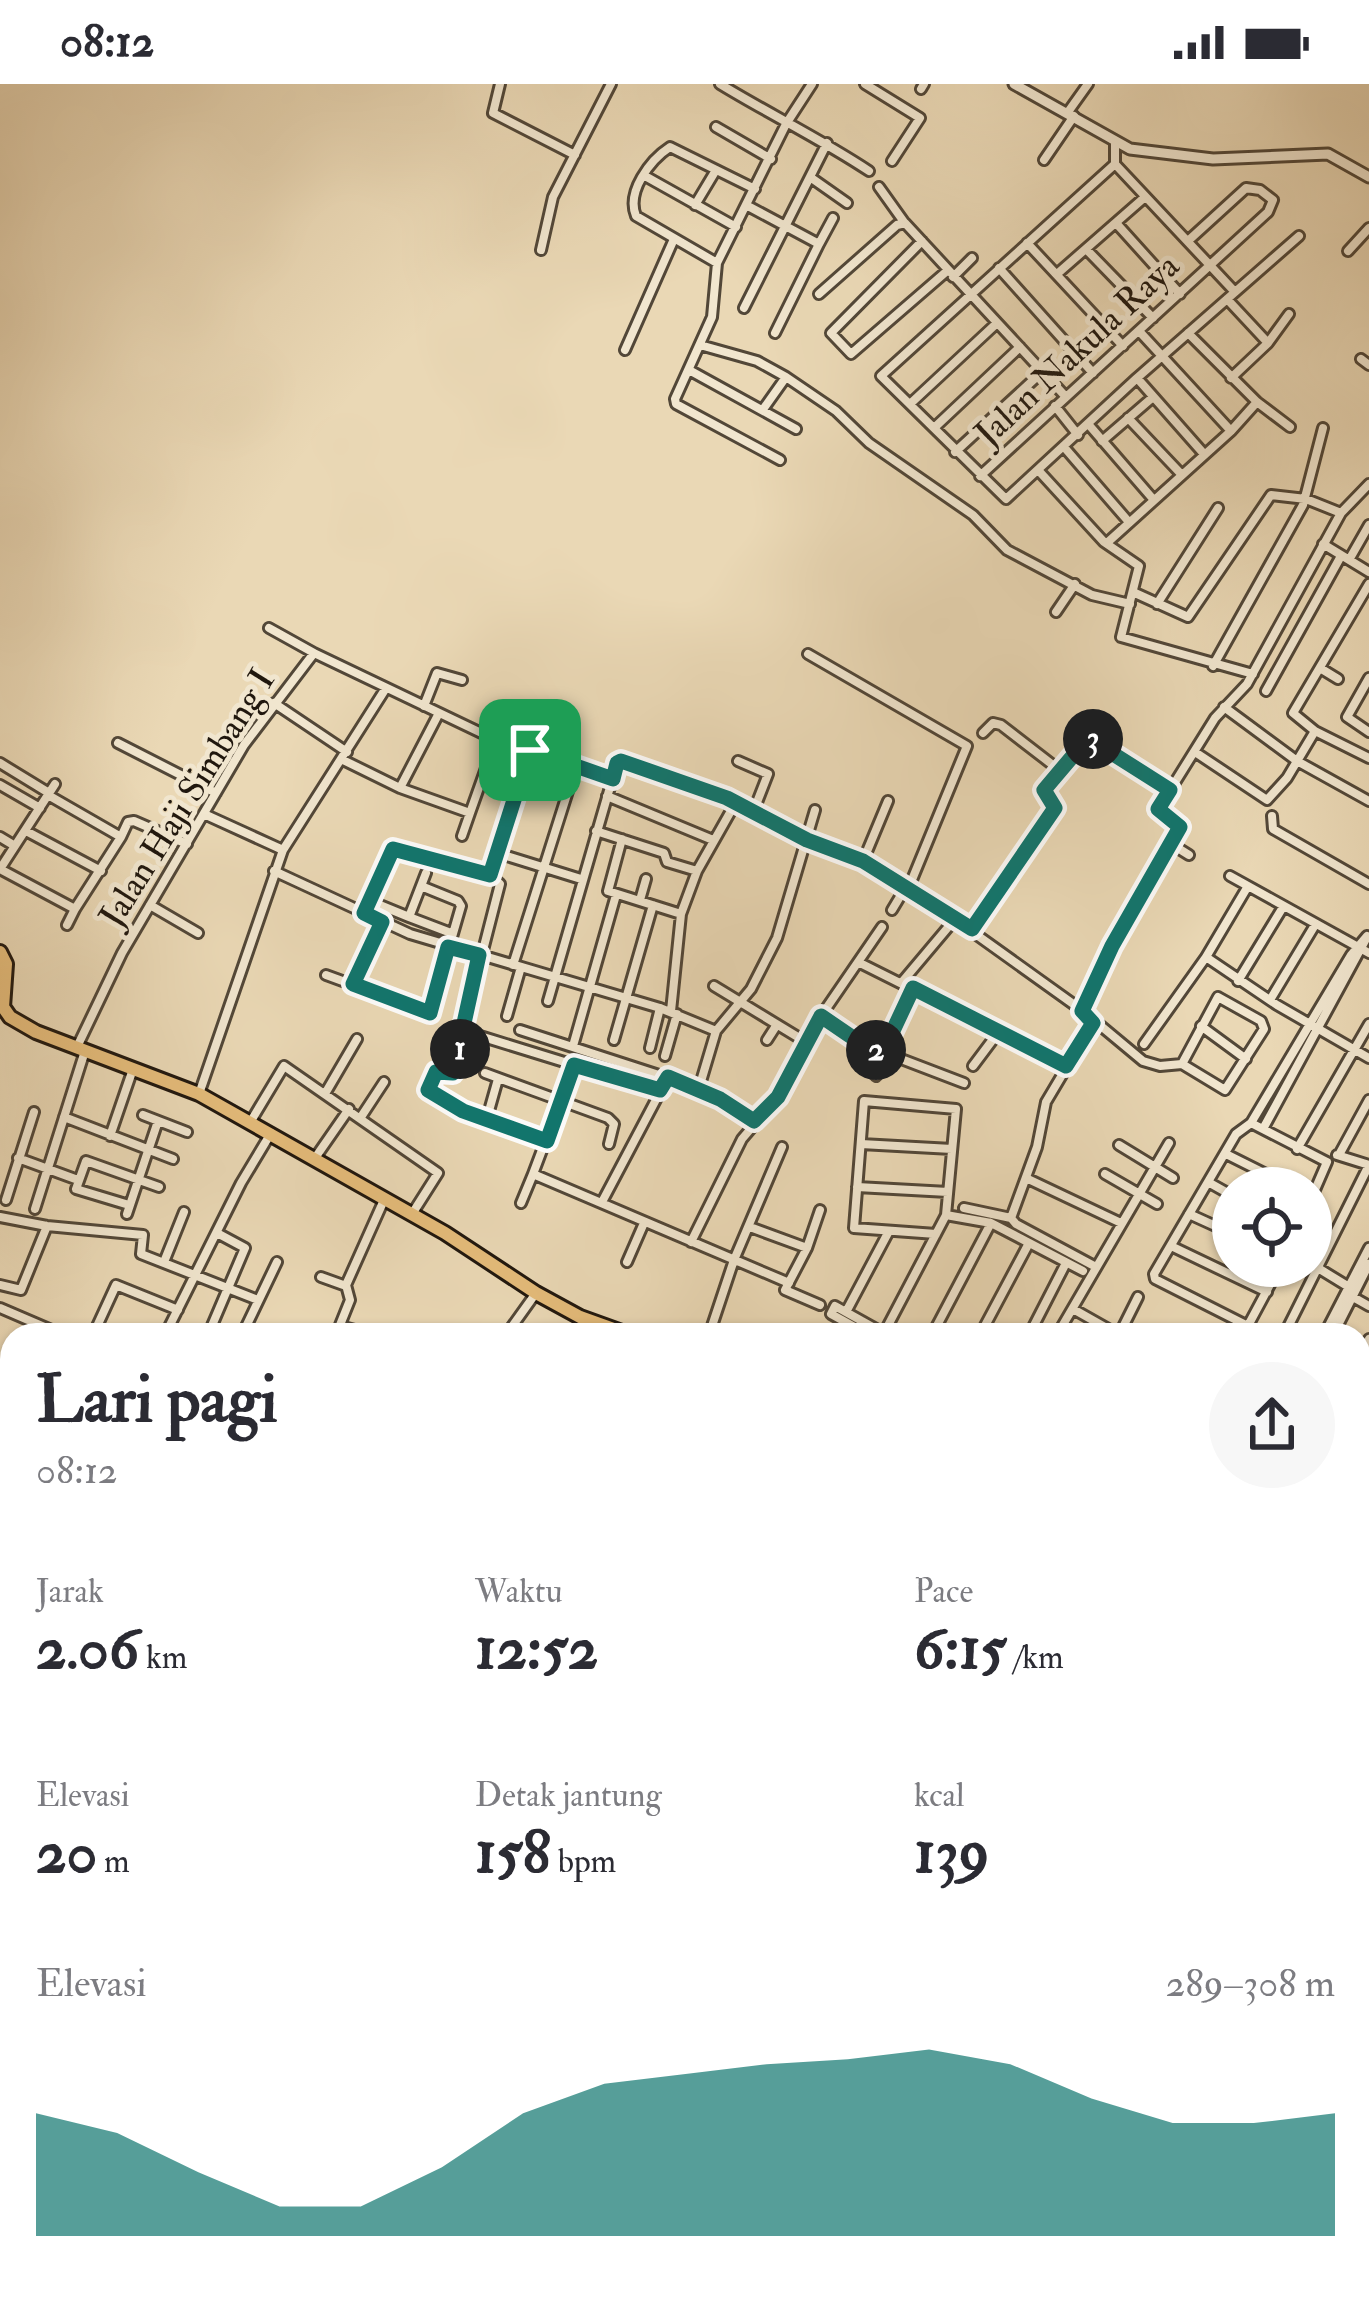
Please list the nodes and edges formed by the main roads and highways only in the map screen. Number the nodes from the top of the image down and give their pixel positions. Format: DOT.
graph roads {
  1 [pos="0,952"];
  2 [pos="5,1016"];
  3 [pos="592,1323"];
  1 -- 2 [label="main road"];
  2 -- 3 [label="main road"];
}
